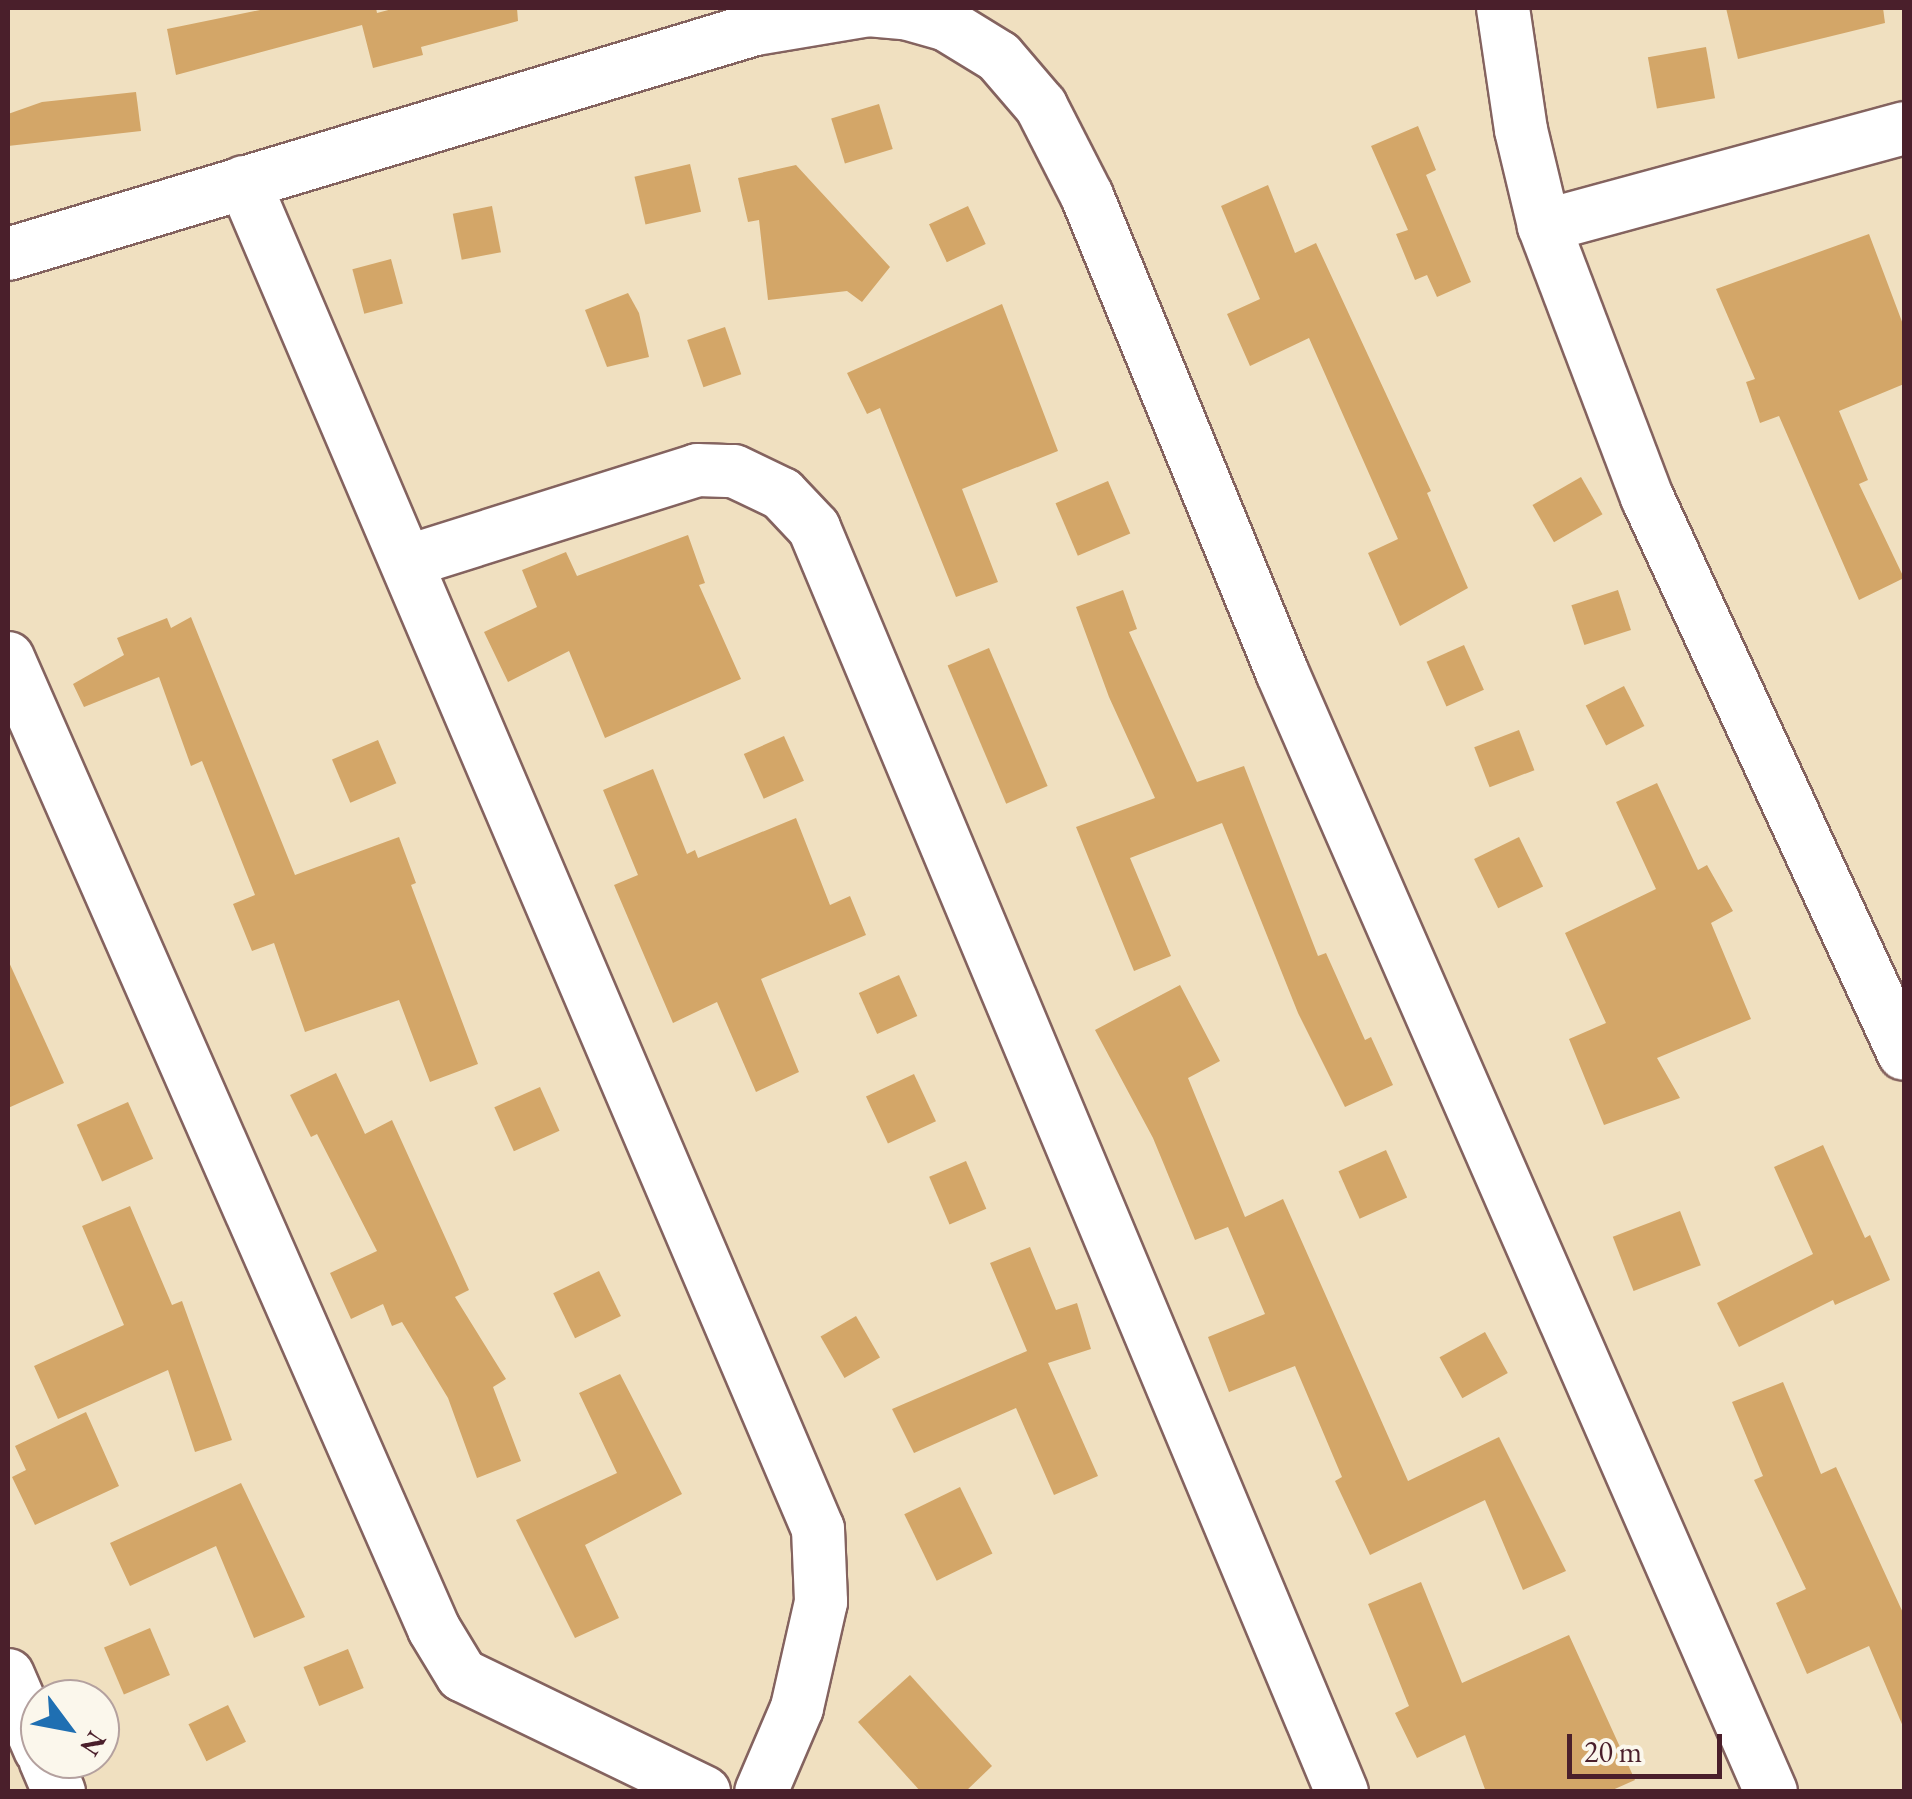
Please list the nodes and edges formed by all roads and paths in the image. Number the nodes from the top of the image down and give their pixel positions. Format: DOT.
graph roads {
  1 [pos="1503,8"];
  2 [pos="948,16"];
  3 [pos="1904,128"];
  4 [pos="244,182"];
  5 [pos="1544,226"];
  6 [pos="8,254"];
  7 [pos="408,562"];
  8 [pos="8,658"];
  9 [pos="1904,1054"];
  10 [pos="8,1675"];
  11 [pos="20,1702"];
  12 [pos="704,1792"];
  13 [pos="761,1792"];
  14 [pos="1342,1792"];
  15 [pos="1771,1792"];
  1 -- 5 [label="street"];
  2 -- 4 [label="street"];
  2 -- 15 [label="street"];
  3 -- 5 [label="street"];
  4 -- 6 [label="street"];
  4 -- 7 [label="street"];
  5 -- 9 [label="street"];
  7 -- 13 [label="street"];
  7 -- 14 [label="street"];
  8 -- 12 [label="street"];
  10 -- 11 [label="street"];
}
